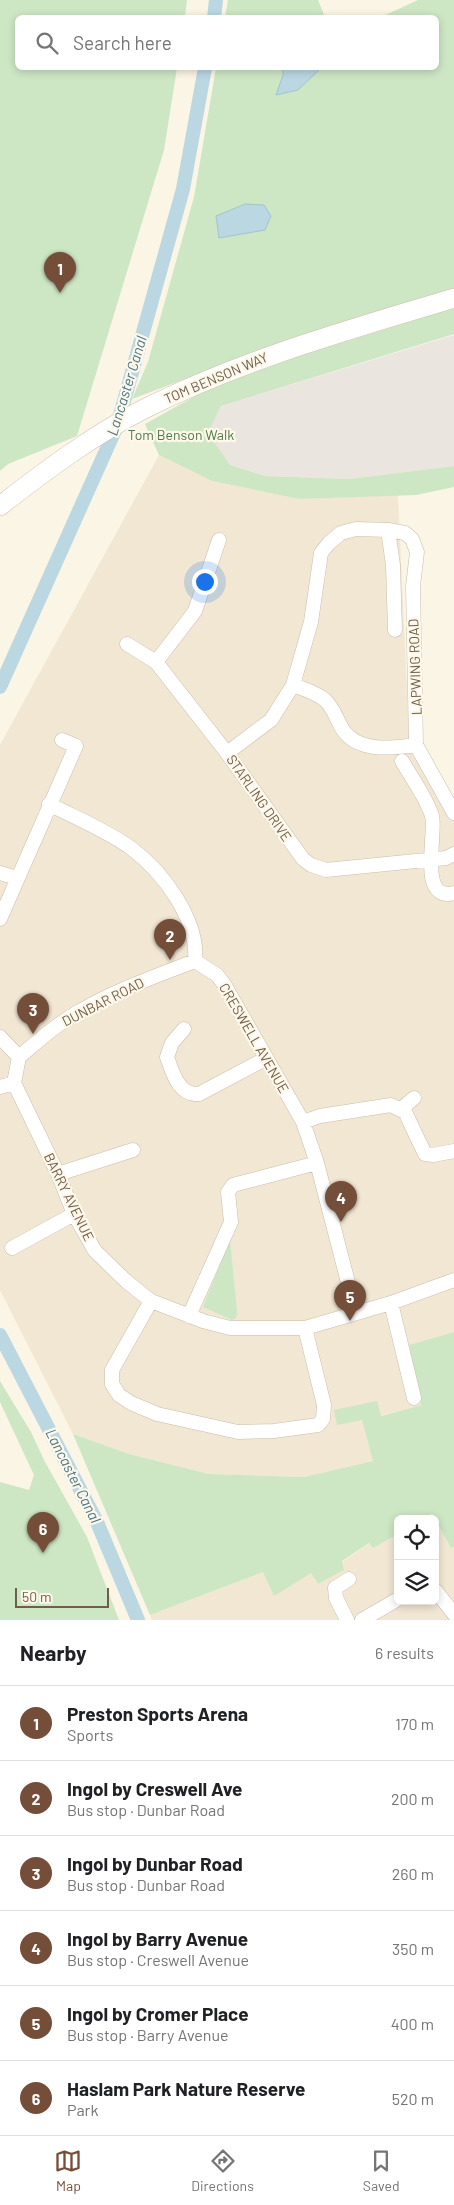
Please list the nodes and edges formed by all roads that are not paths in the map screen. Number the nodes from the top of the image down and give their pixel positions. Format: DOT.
graph roads {
  1 [pos="454,298"];
  2 [pos="0,506"];
  3 [pos="388,530"];
  4 [pos="219,540"];
  5 [pos="395,630"];
  6 [pos="127,644"];
  7 [pos="156,662"];
  8 [pos="293,685"];
  9 [pos="62,740"];
  10 [pos="416,745"];
  11 [pos="227,753"];
  12 [pos="402,761"];
  13 [pos="49,804"];
  14 [pos="454,813"];
  15 [pos="454,854"];
  16 [pos="430,860"];
  17 [pos="0,873"];
  18 [pos="17,878"];
  19 [pos="454,893"];
  20 [pos="0,919"];
  21 [pos="195,961"];
  22 [pos="184,1029"];
  23 [pos="0,1037"];
  24 [pos="19,1057"];
  25 [pos="265,1059"];
  26 [pos="14,1083"];
  27 [pos="0,1087"];
  28 [pos="414,1098"];
  29 [pos="401,1109"];
  30 [pos="303,1122"];
  31 [pos="133,1152"];
  32 [pos="454,1152"];
  33 [pos="317,1163"];
  34 [pos="58,1174"];
  35 [pos="74,1214"];
  36 [pos="12,1248"];
  37 [pos="454,1280"];
  38 [pos="151,1301"];
  39 [pos="391,1303"];
  40 [pos="356,1314"];
  41 [pos="189,1316"];
  42 [pos="305,1328"];
  43 [pos="414,1398"];
  44 [pos="349,1580"];
  45 [pos="439,1595"];
  46 [pos="394,1600"];
  47 [pos="454,1614"];
  48 [pos="347,1620"];
  49 [pos="362,1620"];
  1 -- 2 [label="main road, TOM BENSON WAY"];
  3 -- 5 [label="street, LAPWING ROAD"];
  3 -- 8 [label="street, LAPWING ROAD"];
  3 -- 10 [label="street, LAPWING ROAD"];
  4 -- 7 [label="street"];
  6 -- 7 [label="street, STARLING DRIVE"];
  7 -- 11 [label="street, STARLING DRIVE"];
  8 -- 10 [label="street"];
  8 -- 11 [label="street, LAPWING ROAD"];
  9 -- 13 [label="street"];
  10 -- 14 [label="street, LAPWING ROAD"];
  11 -- 16 [label="street, STARLING DRIVE"];
  12 -- 16 [label="street"];
  13 -- 18 [label="street"];
  13 -- 21 [label="street"];
  15 -- 16 [label="street, STARLING DRIVE"];
  16 -- 19 [label="street"];
  17 -- 18 [label="street"];
  18 -- 20 [label="street"];
  21 -- 24 [label="street, DUNBAR ROAD"];
  21 -- 25 [label="street, CRESWELL AVENUE"];
  22 -- 25 [label="street"];
  23 -- 24 [label="street"];
  24 -- 26 [label="street"];
  25 -- 30 [label="street, CRESWELL AVENUE"];
  26 -- 27 [label="street"];
  26 -- 34 [label="street, BARRY AVENUE"];
  28 -- 29 [label="street"];
  29 -- 30 [label="street"];
  29 -- 32 [label="street"];
  30 -- 33 [label="street, CRESWELL AVENUE"];
  31 -- 34 [label="street"];
  33 -- 40 [label="street, CRESWELL AVENUE"];
  33 -- 41 [label="street"];
  34 -- 35 [label="street, BARRY AVENUE"];
  35 -- 36 [label="street"];
  35 -- 38 [label="street, BARRY AVENUE"];
  37 -- 39 [label="street, BARRY AVENUE"];
  38 -- 41 [label="street, BARRY AVENUE"];
  38 -- 42 [label="street"];
  39 -- 40 [label="street, BARRY AVENUE"];
  39 -- 43 [label="street"];
  40 -- 42 [label="street, BARRY AVENUE"];
  41 -- 42 [label="street, BARRY AVENUE"];
  44 -- 48 [label="street"];
  45 -- 47 [label="street"];
  46 -- 49 [label="street"];
}
